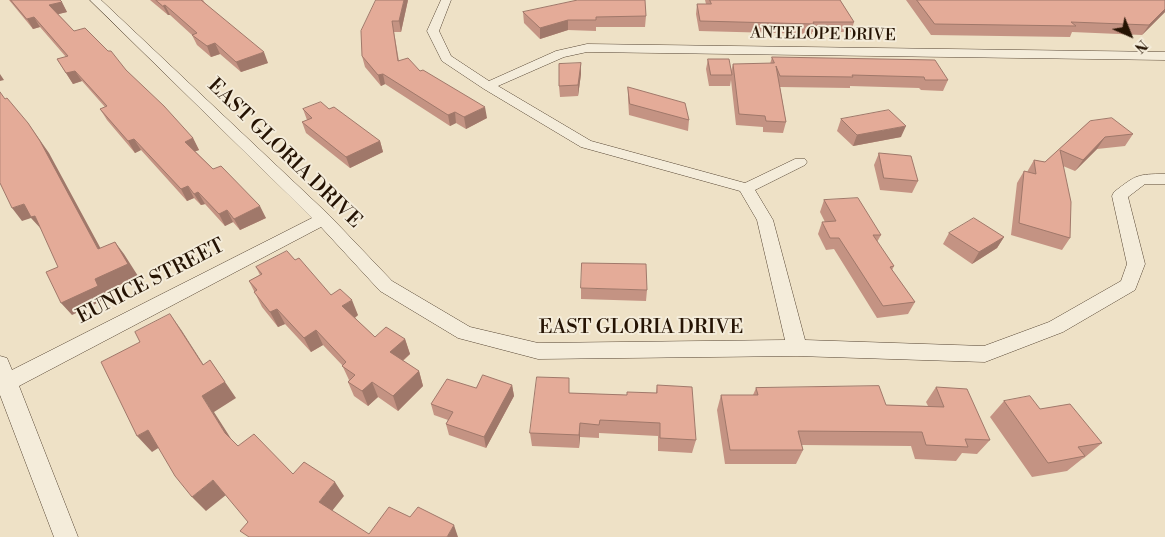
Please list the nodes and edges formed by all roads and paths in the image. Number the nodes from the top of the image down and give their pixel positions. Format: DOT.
graph roads {
  1 [pos="95,0"];
  2 [pos="446,0"];
  3 [pos="1165,56"];
  4 [pos="488,86"];
  5 [pos="800,162"];
  6 [pos="1165,179"];
  7 [pos="746,188"];
  8 [pos="323,219"];
  9 [pos="797,348"];
  10 [pos="2,377"];
  11 [pos="66,537"];
  1 -- 8 [label="street, EAST GLORIA DRIVE"];
  2 -- 4 [label="street"];
  3 -- 4 [label="street, ANTELOPE DRIVE"];
  4 -- 7 [label="street"];
  5 -- 7 [label="street"];
  6 -- 9 [label="street, EAST GLORIA DRIVE"];
  7 -- 9 [label="street"];
  8 -- 9 [label="street, EAST GLORIA DRIVE"];
  8 -- 10 [label="street, EUNICE STREET"];
  10 -- 11 [label="street"];
}
